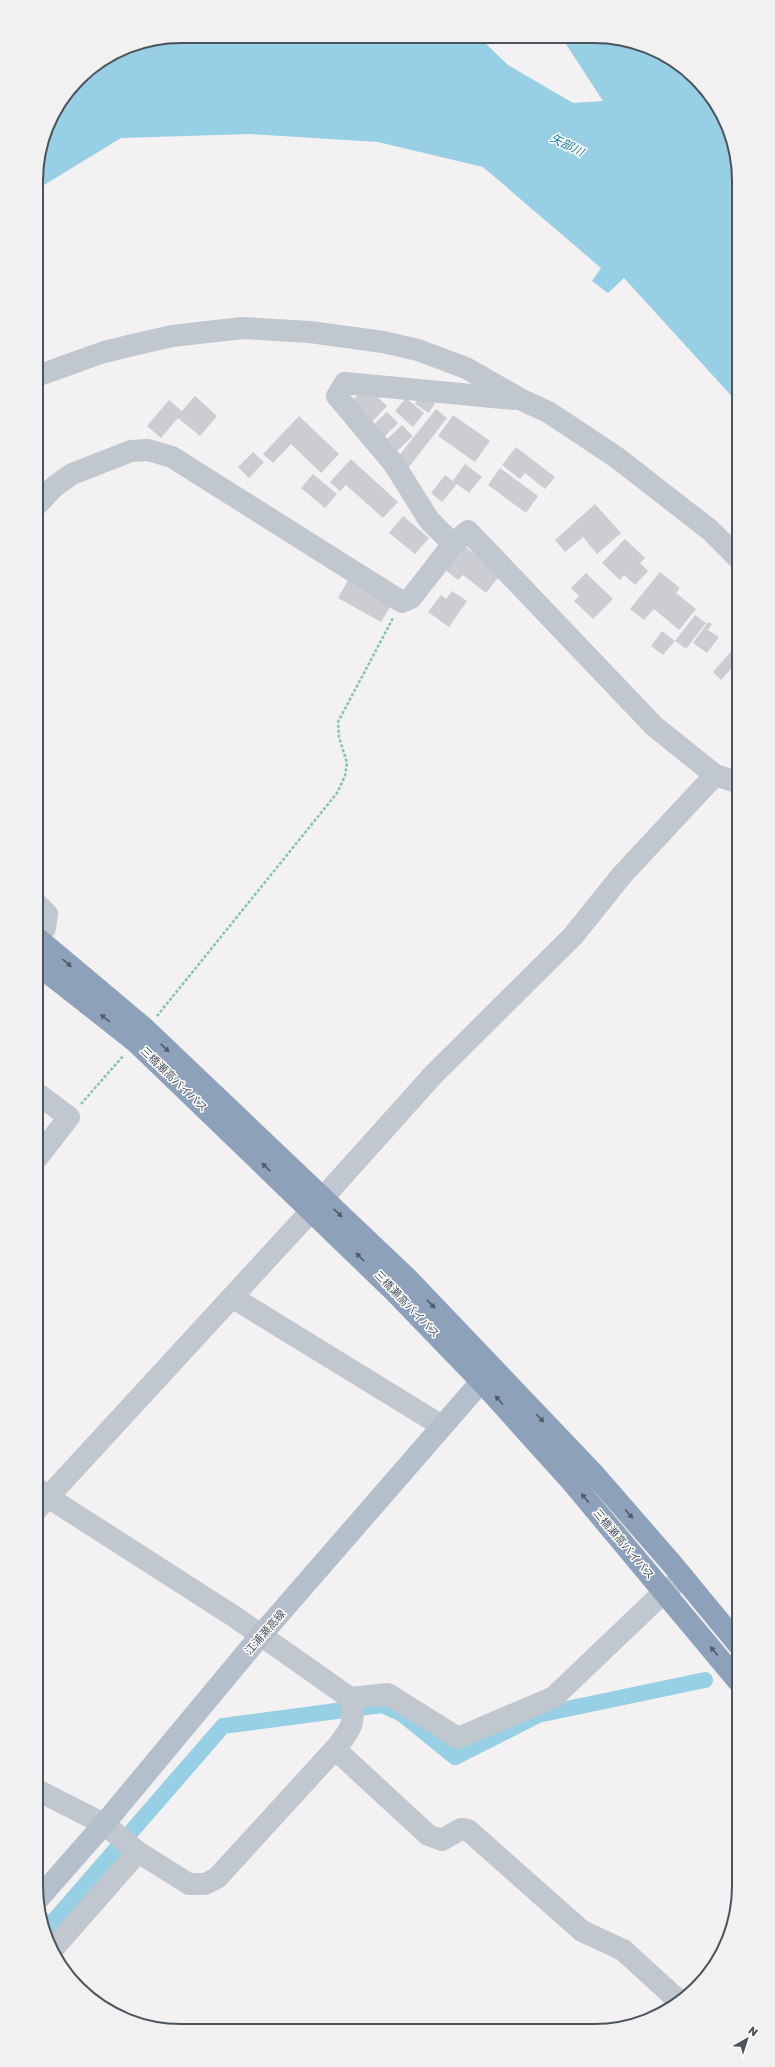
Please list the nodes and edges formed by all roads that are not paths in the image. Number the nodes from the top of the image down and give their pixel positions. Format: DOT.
graph roads {
  1 [pos="43,374"];
  2 [pos="522,400"];
  3 [pos="43,499"];
  4 [pos="453,544"];
  5 [pos="732,552"];
  6 [pos="715,775"];
  7 [pos="732,780"];
  8 [pos="43,910"];
  9 [pos="43,931"];
  10 [pos="43,944"];
  11 [pos="43,967"];
  12 [pos="141,1036"];
  13 [pos="43,1098"];
  14 [pos="43,1151"];
  15 [pos="317,1204"];
  16 [pos="232,1297"];
  17 [pos="487,1374"];
  18 [pos="442,1426"];
  19 [pos="43,1496"];
  20 [pos="43,1499"];
  21 [pos="684,1578"];
  22 [pos="664,1592"];
  23 [pos="732,1633"];
  24 [pos="261,1635"];
  25 [pos="732,1674"];
  26 [pos="352,1706"];
  27 [pos="335,1749"];
  28 [pos="43,1793"];
  29 [pos="104,1824"];
  30 [pos="138,1852"];
  31 [pos="43,1893"];
  32 [pos="56,1945"];
  33 [pos="675,1998"];
  1 -- 2 [label="street"];
  2 -- 4 [label="street"];
  2 -- 5 [label="street"];
  3 -- 4 [label="street"];
  4 -- 6 [label="street"];
  6 -- 7 [label="street"];
  6 -- 15 [label="street"];
  8 -- 9 [label="street"];
  10 -- 12 [label="highway, 三橋瀬高バイパス, one-way"];
  12 -- 11 [label="highway, 三橋瀬高バイパス, one-way"];
  12 -- 15 [label="highway, 三橋瀬高バイパス"];
  13 -- 14 [label="street"];
  15 -- 16 [label="street"];
  15 -- 17 [label="highway, 三橋瀬高バイパス"];
  16 -- 18 [label="street"];
  16 -- 19 [label="street"];
  17 -- 18 [label="main road, 江浦瀬高線"];
  17 -- 21 [label="highway, 三橋瀬高バイパス, one-way"];
  22 -- 17 [label="highway, 三橋瀬高バイパス, one-way"];
  18 -- 24 [label="main road, 江浦瀬高線"];
  20 -- 24 [label="street"];
  21 -- 22 [label="street"];
  21 -- 23 [label="highway, 三橋瀬高バイパス"];
  25 -- 22 [label="highway, 三橋瀬高バイパス, one-way"];
  22 -- 26 [label="street"];
  24 -- 26 [label="street"];
  24 -- 29 [label="main road, 江浦瀬高線"];
  26 -- 27 [label="street"];
  27 -- 30 [label="street"];
  27 -- 33 [label="street"];
  28 -- 29 [label="street"];
  29 -- 30 [label="street"];
  29 -- 31 [label="main road, 江浦瀬高線"];
  30 -- 32 [label="street"];
}
